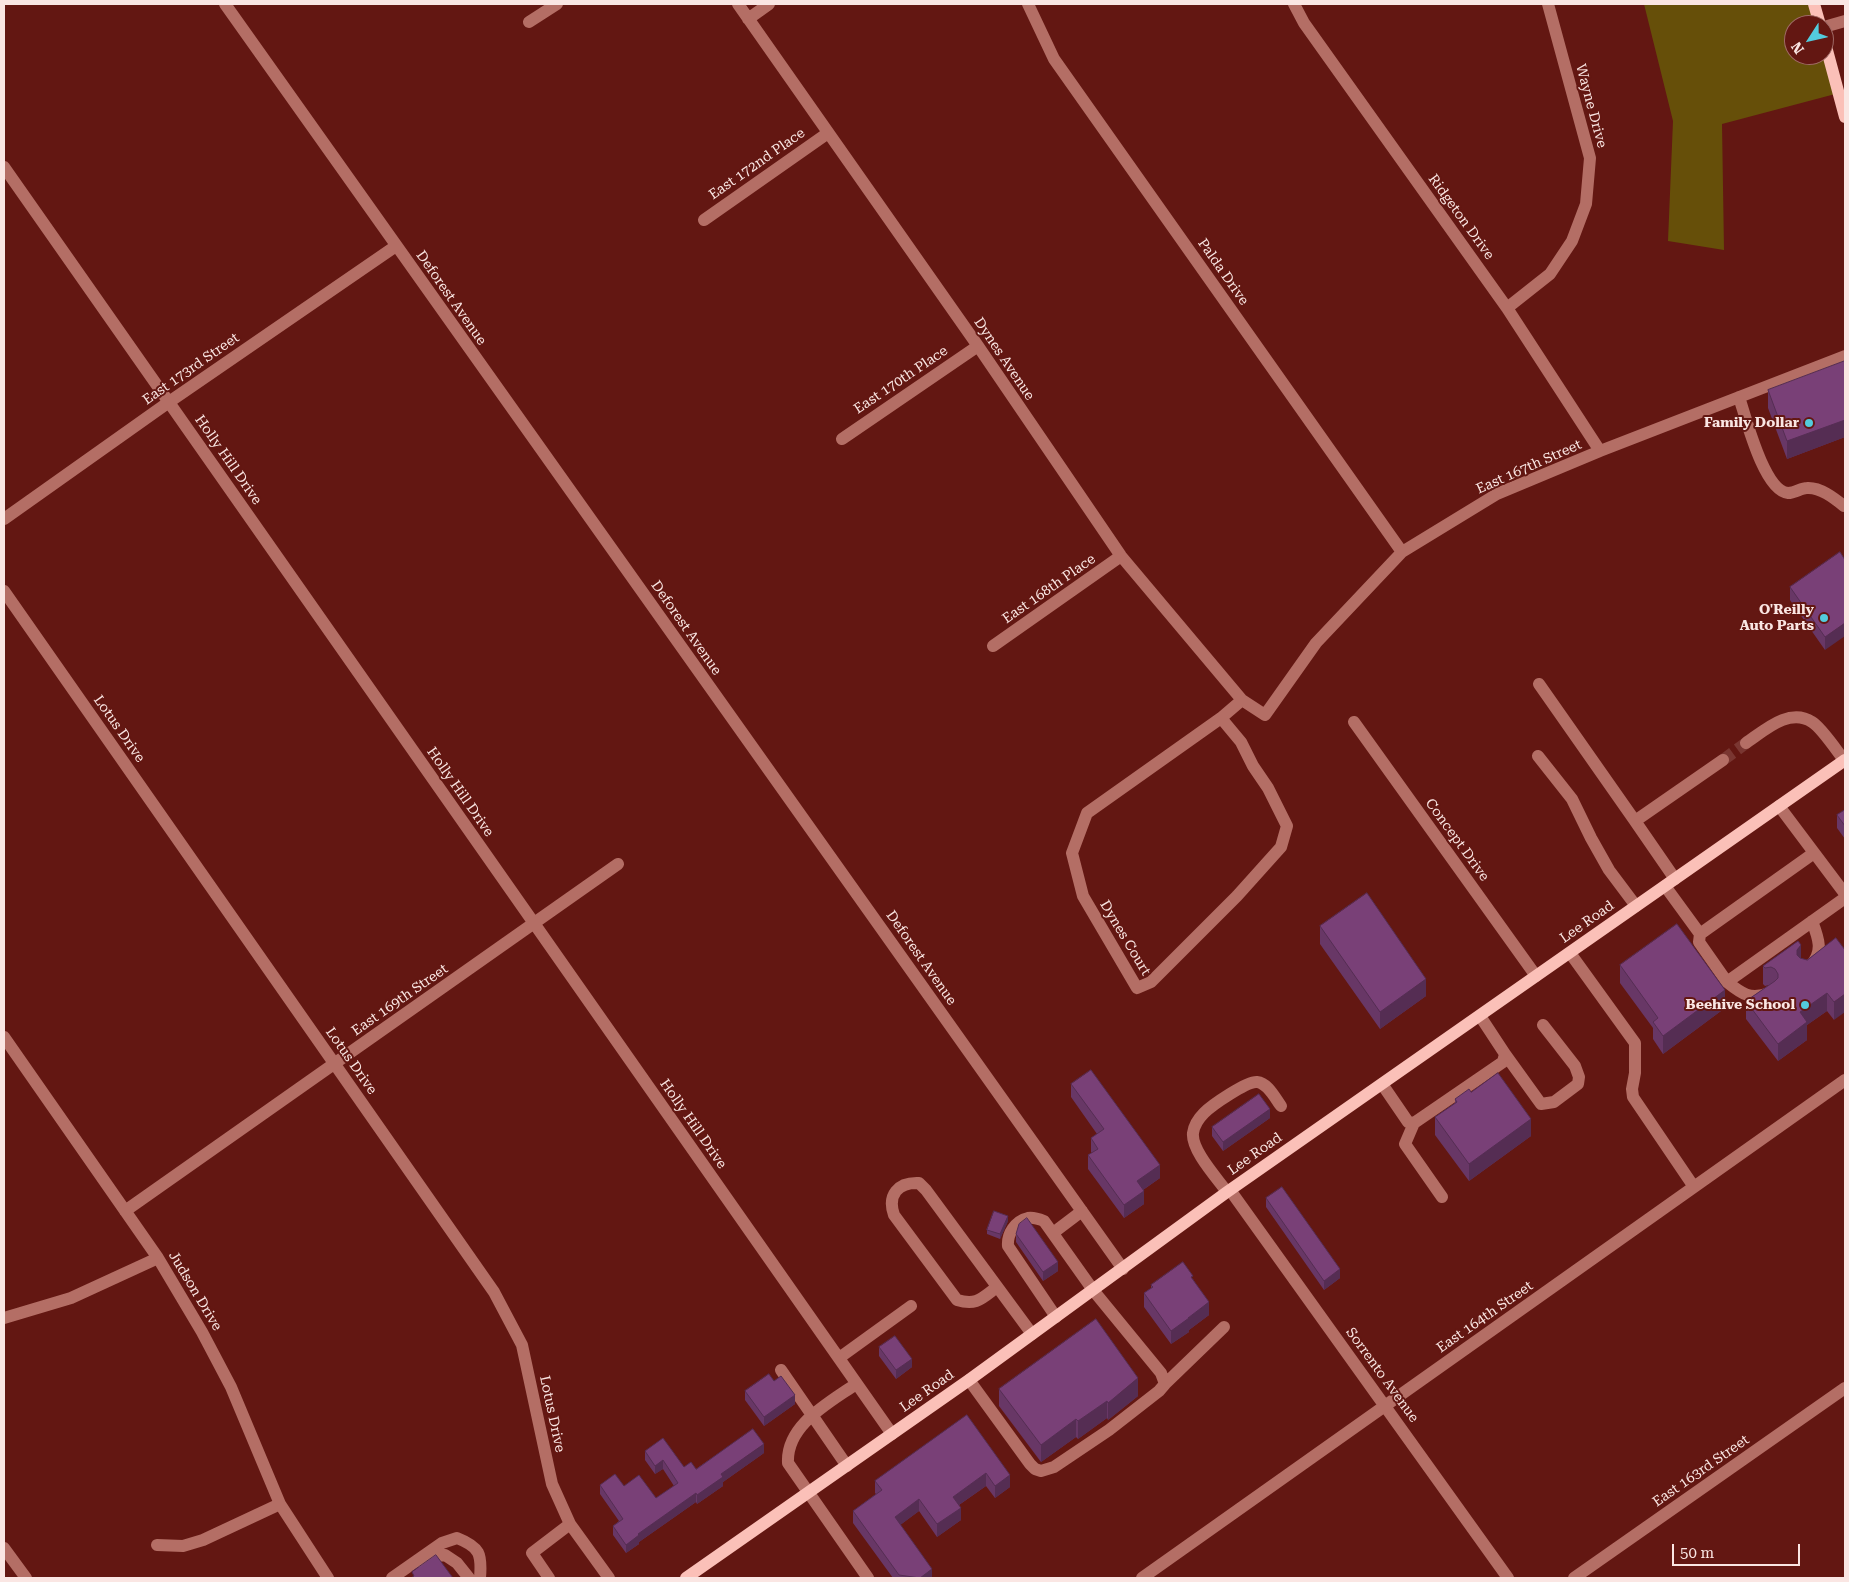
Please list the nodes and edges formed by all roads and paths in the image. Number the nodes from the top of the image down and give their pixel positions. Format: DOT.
graph roads {
  1 [pos="225,4"];
  2 [pos="557,4"];
  3 [pos="738,4"];
  4 [pos="769,4"];
  5 [pos="1028,4"];
  6 [pos="1294,4"];
  7 [pos="1548,4"];
  8 [pos="748,18"];
  9 [pos="529,22"];
  10 [pos="1831,65"];
  11 [pos="1845,117"];
  12 [pos="828,133"];
  13 [pos="4,167"];
  14 [pos="704,220"];
  15 [pos="396,246"];
  16 [pos="1508,308"];
  17 [pos="978,346"];
  18 [pos="1845,356"];
  19 [pos="1739,397"];
  20 [pos="169,402"];
  21 [pos="842,439"];
  22 [pos="1600,451"];
  23 [pos="1845,507"];
  24 [pos="4,519"];
  25 [pos="1402,552"];
  26 [pos="1121,556"];
  27 [pos="4,591"];
  28 [pos="993,646"];
  29 [pos="1539,684"];
  30 [pos="1242,700"];
  31 [pos="1266,715"];
  32 [pos="1221,718"];
  33 [pos="1354,722"];
  34 [pos="1746,743"];
  35 [pos="1538,756"];
  36 [pos="1723,760"];
  37 [pos="1845,760"];
  38 [pos="1779,806"];
  39 [pos="1635,821"];
  40 [pos="1814,853"];
  41 [pos="618,864"];
  42 [pos="1670,882"];
  43 [pos="1845,896"];
  44 [pos="1636,906"];
  45 [pos="1812,921"];
  46 [pos="534,923"];
  47 [pos="1700,934"];
  48 [pos="1570,953"];
  49 [pos="1805,970"];
  50 [pos="1536,976"];
  51 [pos="1727,982"];
  52 [pos="1770,994"];
  53 [pos="1480,1016"];
  54 [pos="1544,1025"];
  55 [pos="4,1037"];
  56 [pos="1505,1054"];
  57 [pos="335,1064"];
  58 [pos="1845,1080"];
  59 [pos="1382,1084"];
  60 [pos="1281,1106"];
  61 [pos="1414,1123"];
  62 [pos="1694,1187"];
  63 [pos="1228,1191"];
  64 [pos="1442,1197"];
  65 [pos="126,1211"];
  66 [pos="1082,1211"];
  67 [pos="1053,1232"];
  68 [pos="158,1258"];
  69 [pos="1123,1269"];
  70 [pos="997,1287"];
  71 [pos="1093,1290"];
  72 [pos="911,1306"];
  73 [pos="1056,1317"];
  74 [pos="4,1318"];
  75 [pos="1224,1327"];
  76 [pos="1032,1334"];
  77 [pos="839,1358"];
  78 [pos="781,1370"];
  79 [pos="970,1380"];
  80 [pos="856,1384"];
  81 [pos="1165,1384"];
  82 [pos="1845,1388"];
  83 [pos="1386,1406"];
  84 [pos="812,1416"];
  85 [pos="892,1434"];
  86 [pos="847,1466"];
  87 [pos="808,1493"];
  88 [pos="280,1504"];
  89 [pos="570,1524"];
  90 [pos="157,1545"];
  91 [pos="6,1554"];
  92 [pos="26,1578"];
  93 [pos="328,1578"];
  94 [pos="392,1578"];
  95 [pos="406,1578"];
  96 [pos="469,1578"];
  97 [pos="480,1578"];
  98 [pos="549,1578"];
  99 [pos="609,1578"];
  100 [pos="686,1578"];
  101 [pos="868,1578"];
  102 [pos="1142,1578"];
  103 [pos="1508,1578"];
  104 [pos="1574,1578"];
  1 -- 15 [label="street, Deforest Avenue"];
  2 -- 9 [label="street"];
  3 -- 8 [label="street, Dynes Avenue"];
  4 -- 8 [label="street"];
  5 -- 25 [label="street, Palda Drive"];
  6 -- 16 [label="street, Ridgeton Drive"];
  7 -- 16 [label="street, Wayne Drive"];
  8 -- 12 [label="street, Dynes Avenue"];
  10 -- 11 [label="main road"];
  12 -- 14 [label="street, East 172nd Place"];
  12 -- 17 [label="street, Dynes Avenue"];
  13 -- 20 [label="street, Holly Hill Drive"];
  15 -- 20 [label="street, East 173rd Street"];
  15 -- 66 [label="street, Deforest Avenue"];
  16 -- 22 [label="street, Ridgeton Drive"];
  17 -- 21 [label="street, East 170th Place"];
  17 -- 26 [label="street, Dynes Avenue"];
  18 -- 19 [label="street, East 167th Street"];
  19 -- 22 [label="street, East 167th Street"];
  19 -- 23 [label="street"];
  20 -- 24 [label="street, East 173rd Street"];
  20 -- 46 [label="street, Holly Hill Drive"];
  22 -- 25 [label="street, East 167th Street"];
  25 -- 31 [label="street, East 167th Street"];
  26 -- 28 [label="street, East 168th Place"];
  26 -- 30 [label="street, Dynes Avenue"];
  27 -- 57 [label="street, Lotus Drive"];
  29 -- 39 [label="street"];
  30 -- 31 [label="street, Dynes Avenue"];
  30 -- 32 [label="street, Dynes Court"];
  32 -- 32 [label="street, Dynes Court"];
  33 -- 50 [label="street, Concept Drive"];
  34 -- 37 [label="street"];
  35 -- 44 [label="street"];
  36 -- 39 [label="street"];
  37 -- 38 [label="main road, Lee Road"];
  38 -- 40 [label="street"];
  38 -- 42 [label="main road, Lee Road"];
  39 -- 42 [label="street"];
  40 -- 43 [label="street"];
  40 -- 47 [label="street"];
  41 -- 46 [label="street, East 169th Street"];
  42 -- 44 [label="main road, Lee Road"];
  42 -- 47 [label="street"];
  43 -- 45 [label="street"];
  44 -- 48 [label="main road, Lee Road"];
  45 -- 49 [label="street"];
  45 -- 51 [label="street"];
  46 -- 57 [label="street, East 169th Street"];
  46 -- 77 [label="street, Holly Hill Drive"];
  47 -- 51 [label="street"];
  48 -- 50 [label="main road, Lee Road"];
  48 -- 62 [label="street"];
  50 -- 53 [label="main road, Lee Road"];
  51 -- 52 [label="street"];
  53 -- 56 [label="street"];
  53 -- 59 [label="main road, Lee Road"];
  54 -- 56 [label="street"];
  55 -- 65 [label="street, Judson Drive"];
  56 -- 61 [label="street"];
  57 -- 65 [label="street, East 169th Street"];
  57 -- 89 [label="street, Lotus Drive"];
  58 -- 62 [label="street, East 164th Street"];
  59 -- 61 [label="street"];
  59 -- 63 [label="main road, Lee Road"];
  60 -- 63 [label="street, Sorrento Avenue"];
  61 -- 64 [label="street"];
  62 -- 83 [label="street, East 164th Street"];
  63 -- 69 [label="main road, Lee Road"];
  63 -- 83 [label="street, Sorrento Avenue"];
  65 -- 68 [label="street, Judson Drive"];
  66 -- 67 [label="street"];
  66 -- 69 [label="street, Deforest Avenue"];
  67 -- 71 [label="street"];
  67 -- 73 [label="street"];
  68 -- 74 [label="street"];
  68 -- 88 [label="street, Judson Drive"];
  69 -- 71 [label="main road, Lee Road"];
  70 -- 70 [label="street"];
  70 -- 76 [label="street"];
  71 -- 73 [label="main road, Lee Road"];
  71 -- 81 [label="street"];
  72 -- 77 [label="street"];
  73 -- 76 [label="main road, Lee Road"];
  75 -- 81 [label="street"];
  76 -- 79 [label="main road, Lee Road"];
  77 -- 80 [label="street, Holly Hill Drive"];
  78 -- 84 [label="street"];
  79 -- 81 [label="street"];
  79 -- 85 [label="main road, Lee Road"];
  80 -- 84 [label="street"];
  80 -- 85 [label="street, Holly Hill Drive"];
  82 -- 104 [label="street, East 163rd Street"];
  83 -- 102 [label="street, East 164th Street"];
  83 -- 103 [label="street, Sorrento Avenue"];
  84 -- 86 [label="street"];
  84 -- 87 [label="street"];
  85 -- 86 [label="main road, Lee Road"];
  86 -- 87 [label="main road, Lee Road"];
  87 -- 100 [label="main road, Lee Road"];
  87 -- 101 [label="street"];
  88 -- 90 [label="street"];
  88 -- 93 [label="street, Judson Drive"];
  89 -- 98 [label="street"];
  89 -- 99 [label="street, Lotus Drive"];
  91 -- 92 [label="street"];
  94 -- 97 [label="street"];
  95 -- 96 [label="street"];
}
